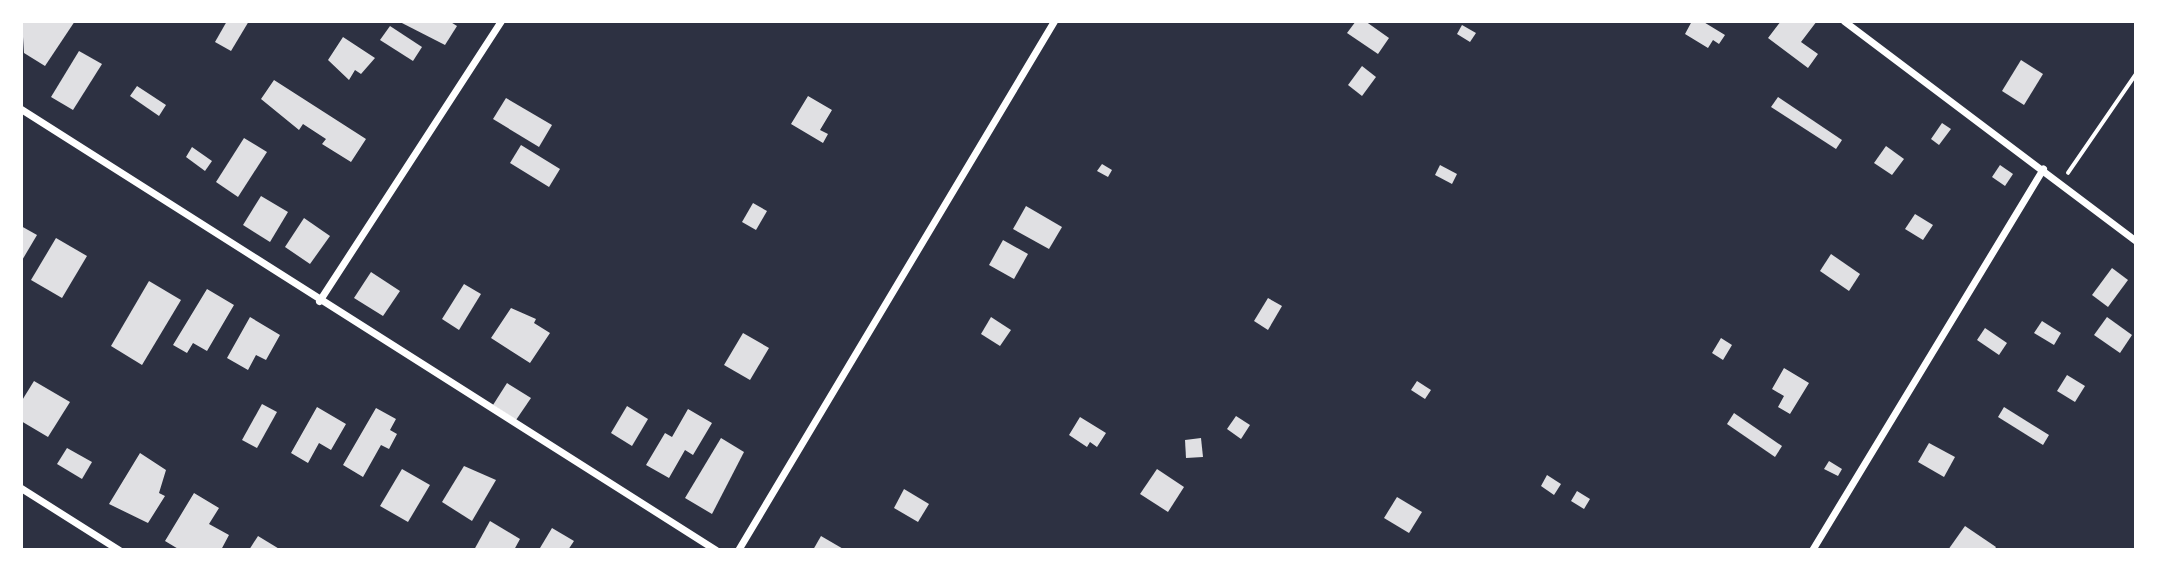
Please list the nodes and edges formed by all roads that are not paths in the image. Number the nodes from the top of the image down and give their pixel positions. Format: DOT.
graph roads {
  1 [pos="501,21"];
  2 [pos="1054,21"];
  3 [pos="1844,21"];
  4 [pos="21,109"];
  5 [pos="2043,169"];
  6 [pos="2136,241"];
  7 [pos="318,301"];
  8 [pos="21,488"];
  9 [pos="120,550"];
  10 [pos="716,550"];
  11 [pos="738,550"];
  12 [pos="1812,550"];
  1 -- 7 [label="street"];
  2 -- 11 [label="street"];
  3 -- 5 [label="street"];
  4 -- 7 [label="street"];
  5 -- 6 [label="street"];
  5 -- 12 [label="street"];
  7 -- 10 [label="street"];
  8 -- 9 [label="street"];
}
